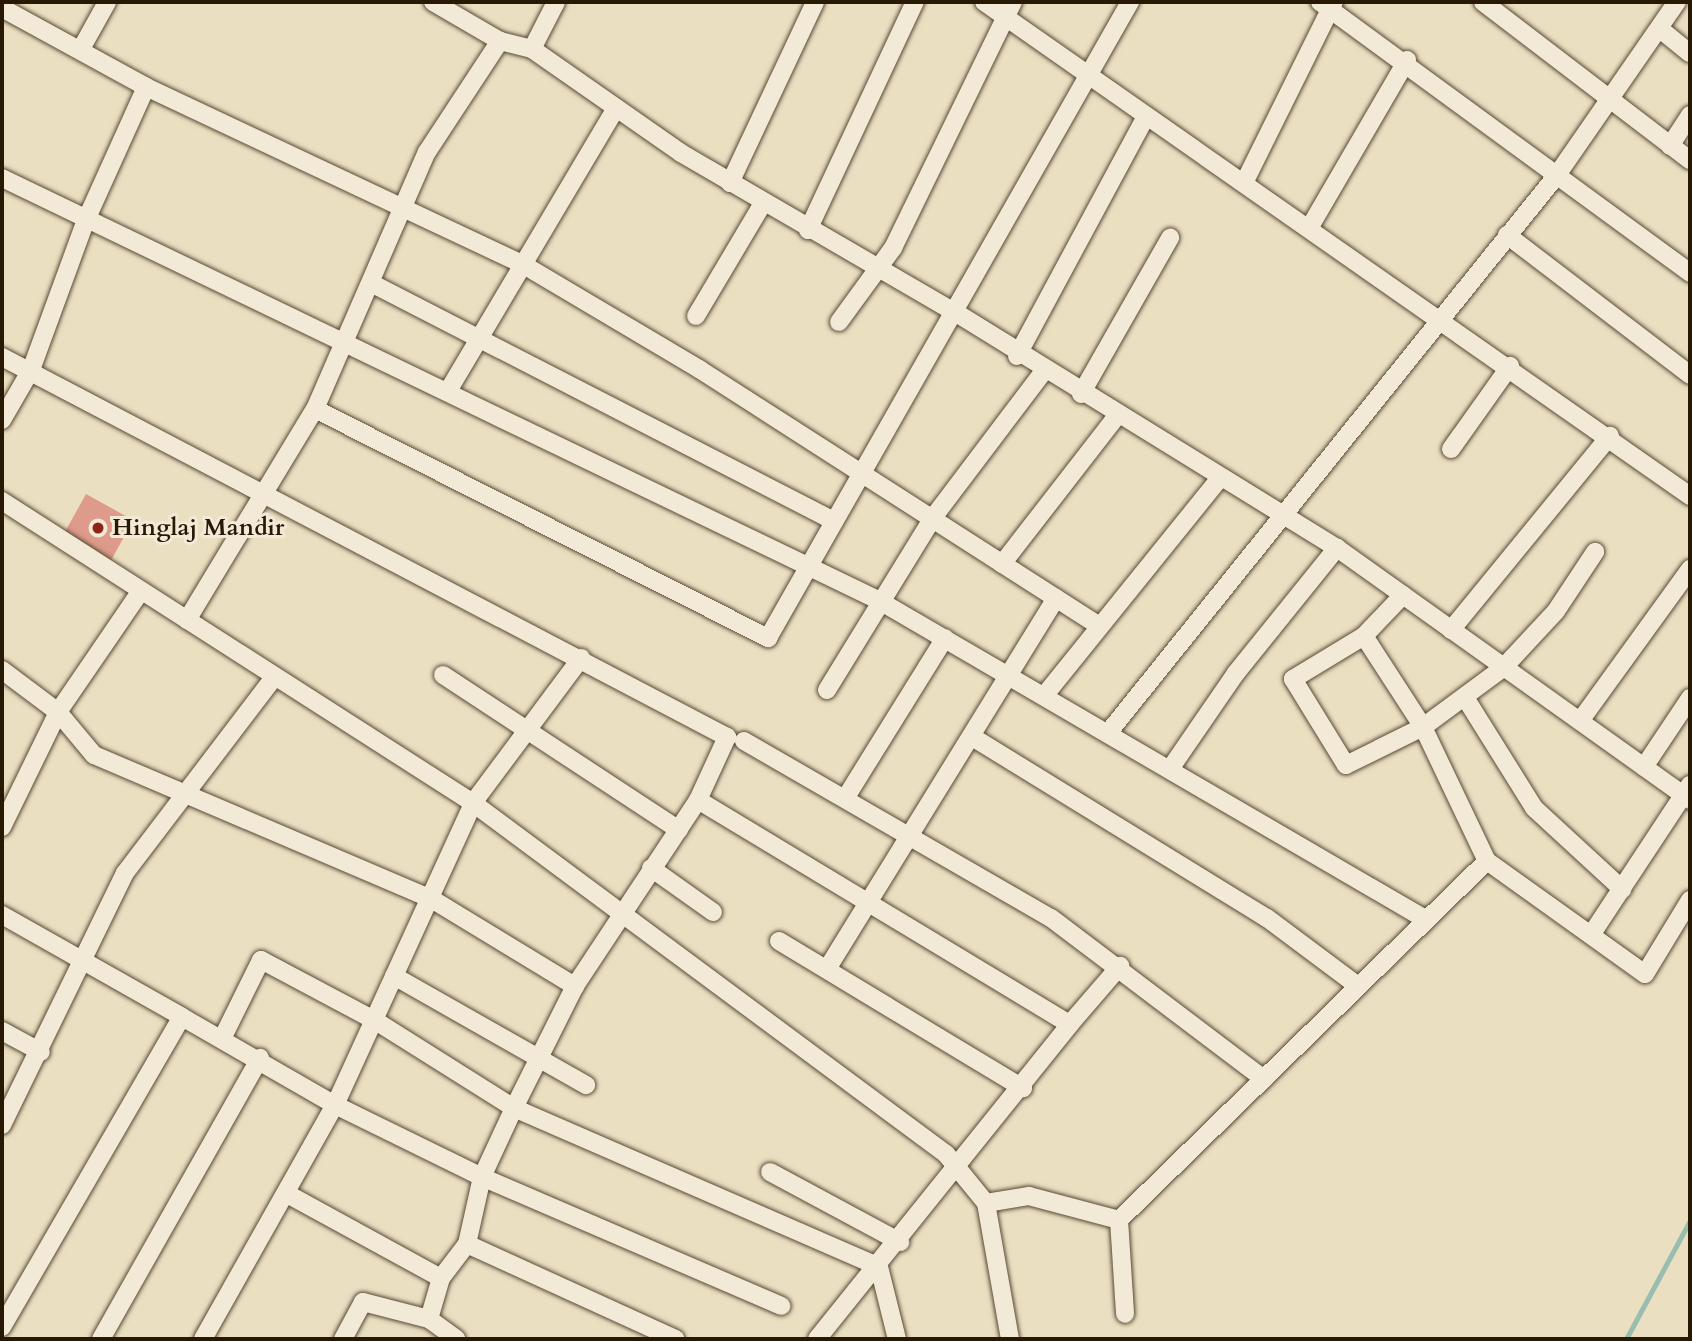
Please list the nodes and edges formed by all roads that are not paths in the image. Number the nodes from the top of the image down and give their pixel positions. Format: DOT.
graph roads {
  1 [pos="107,2"];
  2 [pos="432,2"];
  3 [pos="556,2"];
  4 [pos="815,2"];
  5 [pos="915,2"];
  6 [pos="984,2"];
  7 [pos="1130,2"];
  8 [pos="1483,2"];
  9 [pos="1677,2"];
  10 [pos="1329,4"];
  11 [pos="2,8"];
  12 [pos="1009,10"];
  13 [pos="1660,29"];
  14 [pos="500,41"];
  15 [pos="81,49"];
  16 [pos="532,49"];
  17 [pos="1690,53"];
  18 [pos="1407,60"];
  19 [pos="1086,75"];
  20 [pos="146,87"];
  21 [pos="1611,101"];
  22 [pos="616,107"];
  23 [pos="1690,115"];
  24 [pos="1146,116"];
  25 [pos="1670,146"];
  26 [pos="1690,160"];
  27 [pos="1557,175"];
  28 [pos="2,178"];
  29 [pos="1245,181"];
  30 [pos="730,183"];
  31 [pos="764,203"];
  32 [pos="402,208"];
  33 [pos="86,220"];
  34 [pos="1311,226"];
  35 [pos="808,230"];
  36 [pos="1507,234"];
  37 [pos="1170,238"];
  38 [pos="524,265"];
  39 [pos="1689,269"];
  40 [pos="876,271"];
  41 [pos="371,283"];
  42 [pos="958,314"];
  43 [pos="695,316"];
  44 [pos="1439,318"];
  45 [pos="839,322"];
  46 [pos="479,339"];
  47 [pos="346,342"];
  48 [pos="2,356"];
  49 [pos="1017,356"];
  50 [pos="1510,366"];
  51 [pos="31,370"];
  52 [pos="1043,372"];
  53 [pos="1690,375"];
  54 [pos="448,391"];
  55 [pos="1081,394"];
  56 [pos="315,409"];
  57 [pos="1117,416"];
  58 [pos="2,420"];
  59 [pos="1610,436"];
  60 [pos="1451,449"];
  61 [pos="861,475"];
  62 [pos="1220,478"];
  63 [pos="267,495"];
  64 [pos="1690,496"];
  65 [pos="2,501"];
  66 [pos="1286,518"];
  67 [pos="932,519"];
  68 [pos="834,521"];
  69 [pos="1337,548"];
  70 [pos="1595,552"];
  71 [pos="1002,564"];
  72 [pos="807,565"];
  73 [pos="1690,569"];
  74 [pos="141,591"];
  75 [pos="1403,595"];
  76 [pos="1056,598"];
  77 [pos="878,600"];
  78 [pos="187,620"];
  79 [pos="1100,626"];
  80 [pos="1451,630"];
  81 [pos="1364,636"];
  82 [pos="944,638"];
  83 [pos="581,658"];
  84 [pos="1504,667"];
  85 [pos="2,670"];
  86 [pos="443,675"];
  87 [pos="1008,675"];
  88 [pos="272,680"];
  89 [pos="827,690"];
  90 [pos="1044,696"];
  91 [pos="1690,698"];
  92 [pos="1466,699"];
  93 [pos="58,712"];
  94 [pos="1580,721"];
  95 [pos="1423,727"];
  96 [pos="528,731"];
  97 [pos="1108,733"];
  98 [pos="974,738"];
  99 [pos="744,741"];
  100 [pos="1644,767"];
  101 [pos="1170,769"];
  102 [pos="1688,794"];
  103 [pos="184,797"];
  104 [pos="846,797"];
  105 [pos="698,800"];
  106 [pos="8,802"];
  107 [pos="473,803"];
  108 [pos="2,827"];
  109 [pos="679,830"];
  110 [pos="911,833"];
  111 [pos="1487,861"];
  112 [pos="651,868"];
  113 [pos="1622,889"];
  114 [pos="430,898"];
  115 [pos="867,900"];
  116 [pos="1690,900"];
  117 [pos="620,912"];
  118 [pos="713,912"];
  119 [pos="2,915"];
  120 [pos="1425,919"];
  121 [pos="1591,935"];
  122 [pos="779,941"];
  123 [pos="80,957"];
  124 [pos="1120,966"];
  125 [pos="827,970"];
  126 [pos="394,976"];
  127 [pos="575,986"];
  128 [pos="1358,986"];
  129 [pos="181,1017"];
  130 [pos="374,1020"];
  131 [pos="1070,1024"];
  132 [pos="2,1031"];
  133 [pos="223,1037"];
  134 [pos="41,1052"];
  135 [pos="260,1058"];
  136 [pos="539,1062"];
  137 [pos="1264,1079"];
  138 [pos="586,1085"];
  139 [pos="1023,1088"];
  140 [pos="335,1105"];
  141 [pos="514,1108"];
  142 [pos="2,1125"];
  143 [pos="959,1170"];
  144 [pos="770,1172"];
  145 [pos="482,1177"];
  146 [pos="291,1196"];
  147 [pos="986,1203"];
  148 [pos="1119,1220"];
  149 [pos="900,1242"];
  150 [pos="467,1244"];
  151 [pos="879,1267"];
  152 [pos="441,1278"];
  153 [pos="781,1306"];
  154 [pos="1125,1314"];
  155 [pos="429,1319"];
  156 [pos="2,1327"];
  157 [pos="101,1339"];
  158 [pos="202,1339"];
  159 [pos="343,1339"];
  160 [pos="457,1339"];
  161 [pos="675,1339"];
  162 [pos="817,1339"];
  163 [pos="897,1339"];
  164 [pos="1010,1339"];
  1 -- 15 [label="street"];
  2 -- 14 [label="street"];
  3 -- 16 [label="street"];
  4 -- 30 [label="street"];
  5 -- 35 [label="street"];
  6 -- 12 [label="street"];
  7 -- 19 [label="street"];
  8 -- 21 [label="street"];
  9 -- 13 [label="street"];
  10 -- 18 [label="street"];
  10 -- 29 [label="street"];
  11 -- 15 [label="street"];
  12 -- 19 [label="street"];
  12 -- 40 [label="street"];
  13 -- 17 [label="street"];
  13 -- 21 [label="street"];
  14 -- 16 [label="street"];
  14 -- 32 [label="street"];
  15 -- 20 [label="street"];
  16 -- 22 [label="street"];
  18 -- 27 [label="street"];
  18 -- 34 [label="street"];
  19 -- 24 [label="street"];
  19 -- 42 [label="street"];
  20 -- 32 [label="street"];
  20 -- 33 [label="street"];
  21 -- 25 [label="street"];
  21 -- 27 [label="street"];
  22 -- 30 [label="street"];
  22 -- 38 [label="street"];
  23 -- 25 [label="street"];
  24 -- 29 [label="street"];
  24 -- 49 [label="street"];
  25 -- 26 [label="street"];
  27 -- 36 [label="street"];
  27 -- 39 [label="street"];
  28 -- 33 [label="street"];
  29 -- 34 [label="street"];
  30 -- 31 [label="street"];
  31 -- 35 [label="street"];
  31 -- 43 [label="street"];
  32 -- 38 [label="street"];
  32 -- 41 [label="street"];
  33 -- 47 [label="street"];
  33 -- 51 [label="street"];
  34 -- 44 [label="street"];
  35 -- 40 [label="street"];
  36 -- 44 [label="street"];
  36 -- 53 [label="street"];
  37 -- 55 [label="street"];
  38 -- 46 [label="street"];
  38 -- 61 [label="street"];
  40 -- 42 [label="street"];
  40 -- 45 [label="street"];
  41 -- 46 [label="street"];
  41 -- 47 [label="street"];
  42 -- 49 [label="street"];
  42 -- 61 [label="street"];
  44 -- 50 [label="street"];
  44 -- 66 [label="street"];
  46 -- 54 [label="street"];
  46 -- 68 [label="street"];
  47 -- 54 [label="street"];
  47 -- 56 [label="street"];
  48 -- 51 [label="street"];
  49 -- 52 [label="street"];
  50 -- 59 [label="street"];
  50 -- 60 [label="street"];
  51 -- 58 [label="street"];
  51 -- 63 [label="street"];
  52 -- 55 [label="street"];
  52 -- 67 [label="street"];
  54 -- 72 [label="street"];
  55 -- 57 [label="street"];
  56 -- 63 [label="street"];
  56 -- 72 [label="street"];
  57 -- 62 [label="street"];
  57 -- 71 [label="street"];
  59 -- 64 [label="street"];
  59 -- 80 [label="street"];
  61 -- 67 [label="street"];
  61 -- 68 [label="street"];
  62 -- 66 [label="street"];
  62 -- 79 [label="street"];
  63 -- 78 [label="street"];
  63 -- 83 [label="street"];
  65 -- 74 [label="street"];
  66 -- 69 [label="street"];
  66 -- 97 [label="street"];
  67 -- 71 [label="street"];
  67 -- 77 [label="street"];
  68 -- 72 [label="street"];
  69 -- 75 [label="street"];
  69 -- 101 [label="street"];
  70 -- 84 [label="street"];
  71 -- 76 [label="street"];
  72 -- 77 [label="street"];
  73 -- 94 [label="street"];
  74 -- 78 [label="street"];
  74 -- 93 [label="street"];
  75 -- 80 [label="street"];
  75 -- 81 [label="street"];
  76 -- 79 [label="street"];
  76 -- 87 [label="street"];
  77 -- 82 [label="street"];
  77 -- 89 [label="street"];
  78 -- 88 [label="street"];
  79 -- 90 [label="street"];
  80 -- 84 [label="street"];
  81 -- 95 [label="street"];
  81 -- 95 [label="street"];
  82 -- 87 [label="street"];
  82 -- 104 [label="street"];
  83 -- 96 [label="street"];
  83 -- 105 [label="street"];
  84 -- 92 [label="street"];
  84 -- 94 [label="street"];
  85 -- 93 [label="street"];
  86 -- 96 [label="street"];
  87 -- 90 [label="street"];
  87 -- 98 [label="street"];
  88 -- 103 [label="street"];
  88 -- 107 [label="street"];
  90 -- 97 [label="street"];
  91 -- 100 [label="street"];
  92 -- 95 [label="street"];
  92 -- 113 [label="street"];
  93 -- 103 [label="street"];
  93 -- 106 [label="street"];
  94 -- 100 [label="street"];
  95 -- 111 [label="street"];
  96 -- 107 [label="street"];
  96 -- 109 [label="street"];
  97 -- 101 [label="street"];
  98 -- 110 [label="street"];
  98 -- 128 [label="street"];
  99 -- 104 [label="street"];
  100 -- 102 [label="street"];
  101 -- 120 [label="street"];
  102 -- 113 [label="street"];
  103 -- 114 [label="street"];
  103 -- 123 [label="street"];
  104 -- 110 [label="street"];
  105 -- 109 [label="street"];
  105 -- 115 [label="street"];
  106 -- 108 [label="street"];
  107 -- 114 [label="street"];
  107 -- 117 [label="street"];
  109 -- 112 [label="street"];
  110 -- 115 [label="street"];
  110 -- 124 [label="street"];
  111 -- 120 [label="street"];
  111 -- 121 [label="street"];
  112 -- 117 [label="street"];
  112 -- 118 [label="street"];
  113 -- 121 [label="street"];
  114 -- 126 [label="street"];
  114 -- 127 [label="street"];
  115 -- 125 [label="street"];
  115 -- 131 [label="street"];
  116 -- 121 [label="street"];
  117 -- 127 [label="street"];
  117 -- 143 [label="street"];
  119 -- 123 [label="street"];
  120 -- 128 [label="street"];
  122 -- 125 [label="street"];
  123 -- 129 [label="street"];
  123 -- 134 [label="street"];
  124 -- 131 [label="street"];
  124 -- 137 [label="street"];
  125 -- 139 [label="street"];
  126 -- 130 [label="street"];
  126 -- 136 [label="street"];
  127 -- 136 [label="street"];
  128 -- 137 [label="street"];
  129 -- 133 [label="street"];
  129 -- 156 [label="street"];
  130 -- 133 [label="street"];
  130 -- 140 [label="street"];
  130 -- 141 [label="street"];
  131 -- 139 [label="street"];
  132 -- 134 [label="street"];
  133 -- 135 [label="street"];
  134 -- 142 [label="street"];
  135 -- 140 [label="street"];
  135 -- 157 [label="street"];
  136 -- 138 [label="street"];
  136 -- 141 [label="street"];
  137 -- 148 [label="street"];
  139 -- 143 [label="street"];
  140 -- 145 [label="street"];
  140 -- 158 [label="street"];
  141 -- 145 [label="street"];
  141 -- 151 [label="street"];
  143 -- 147 [label="street"];
  143 -- 149 [label="street"];
  144 -- 149 [label="street"];
  145 -- 150 [label="street"];
  145 -- 153 [label="street"];
  146 -- 152 [label="street"];
  147 -- 148 [label="street"];
  147 -- 164 [label="street"];
  148 -- 154 [label="street"];
  149 -- 151 [label="street"];
  150 -- 152 [label="street"];
  150 -- 161 [label="street"];
  151 -- 162 [label="street"];
  151 -- 163 [label="street"];
  152 -- 155 [label="street"];
  155 -- 159 [label="street"];
  155 -- 160 [label="street"];
}
